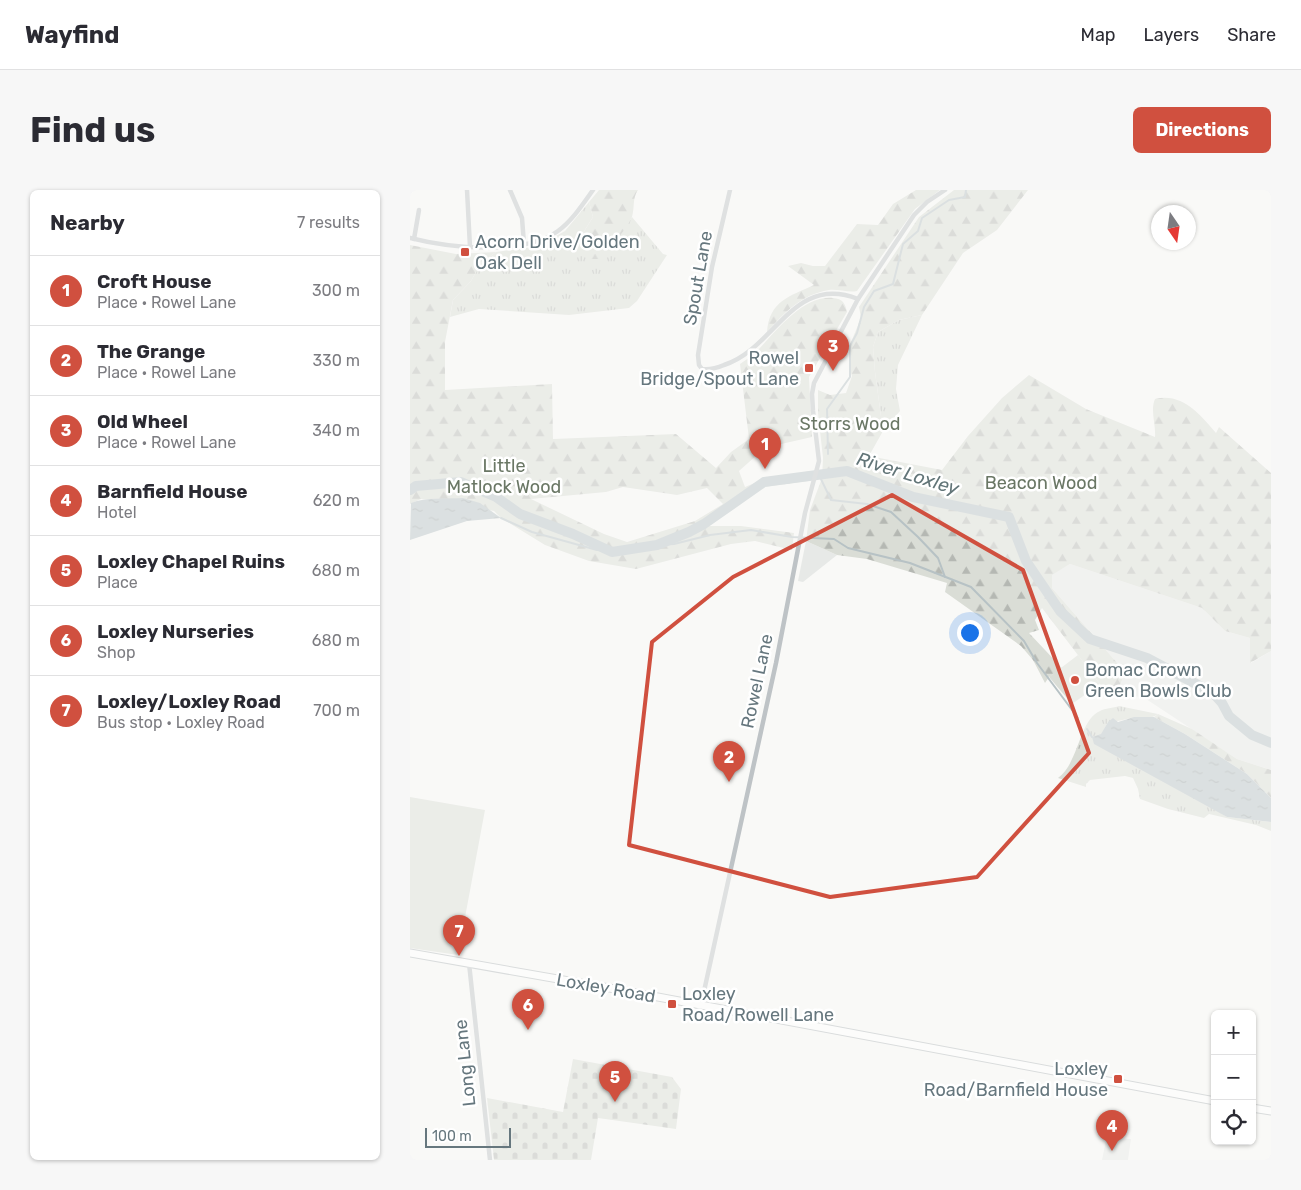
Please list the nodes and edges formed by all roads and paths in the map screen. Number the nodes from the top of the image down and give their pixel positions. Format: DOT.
graph roads {
  1 [pos="466,190"];
  2 [pos="510,190"];
  3 [pos="593,190"];
  4 [pos="730,190"];
  5 [pos="945,190"];
  6 [pos="419,210"];
  7 [pos="412,239"];
  8 [pos="524,244"];
  9 [pos="470,247"];
  10 [pos="858,299"];
  11 [pos="410,953"];
  12 [pos="468,963"];
  13 [pos="701,1005"];
  14 [pos="1211,1100"];
  15 [pos="1256,1109"];
  16 [pos="1271,1111"];
  17 [pos="490,1160"];
  1 -- 9 [label="street"];
  2 -- 8 [label="street"];
  3 -- 8 [label="street"];
  4 -- 10 [label="street, Spout Lane"];
  5 -- 10 [label="street"];
  6 -- 7 [label="street"];
  7 -- 9 [label="street"];
  8 -- 9 [label="street"];
  10 -- 13 [label="street, Rowel Lane"];
  11 -- 12 [label="main road, Loxley Road"];
  12 -- 13 [label="main road, Loxley Road"];
  12 -- 17 [label="street, Long Lane"];
  13 -- 14 [label="main road, Loxley Road"];
  15 -- 16 [label="main road"];
}
